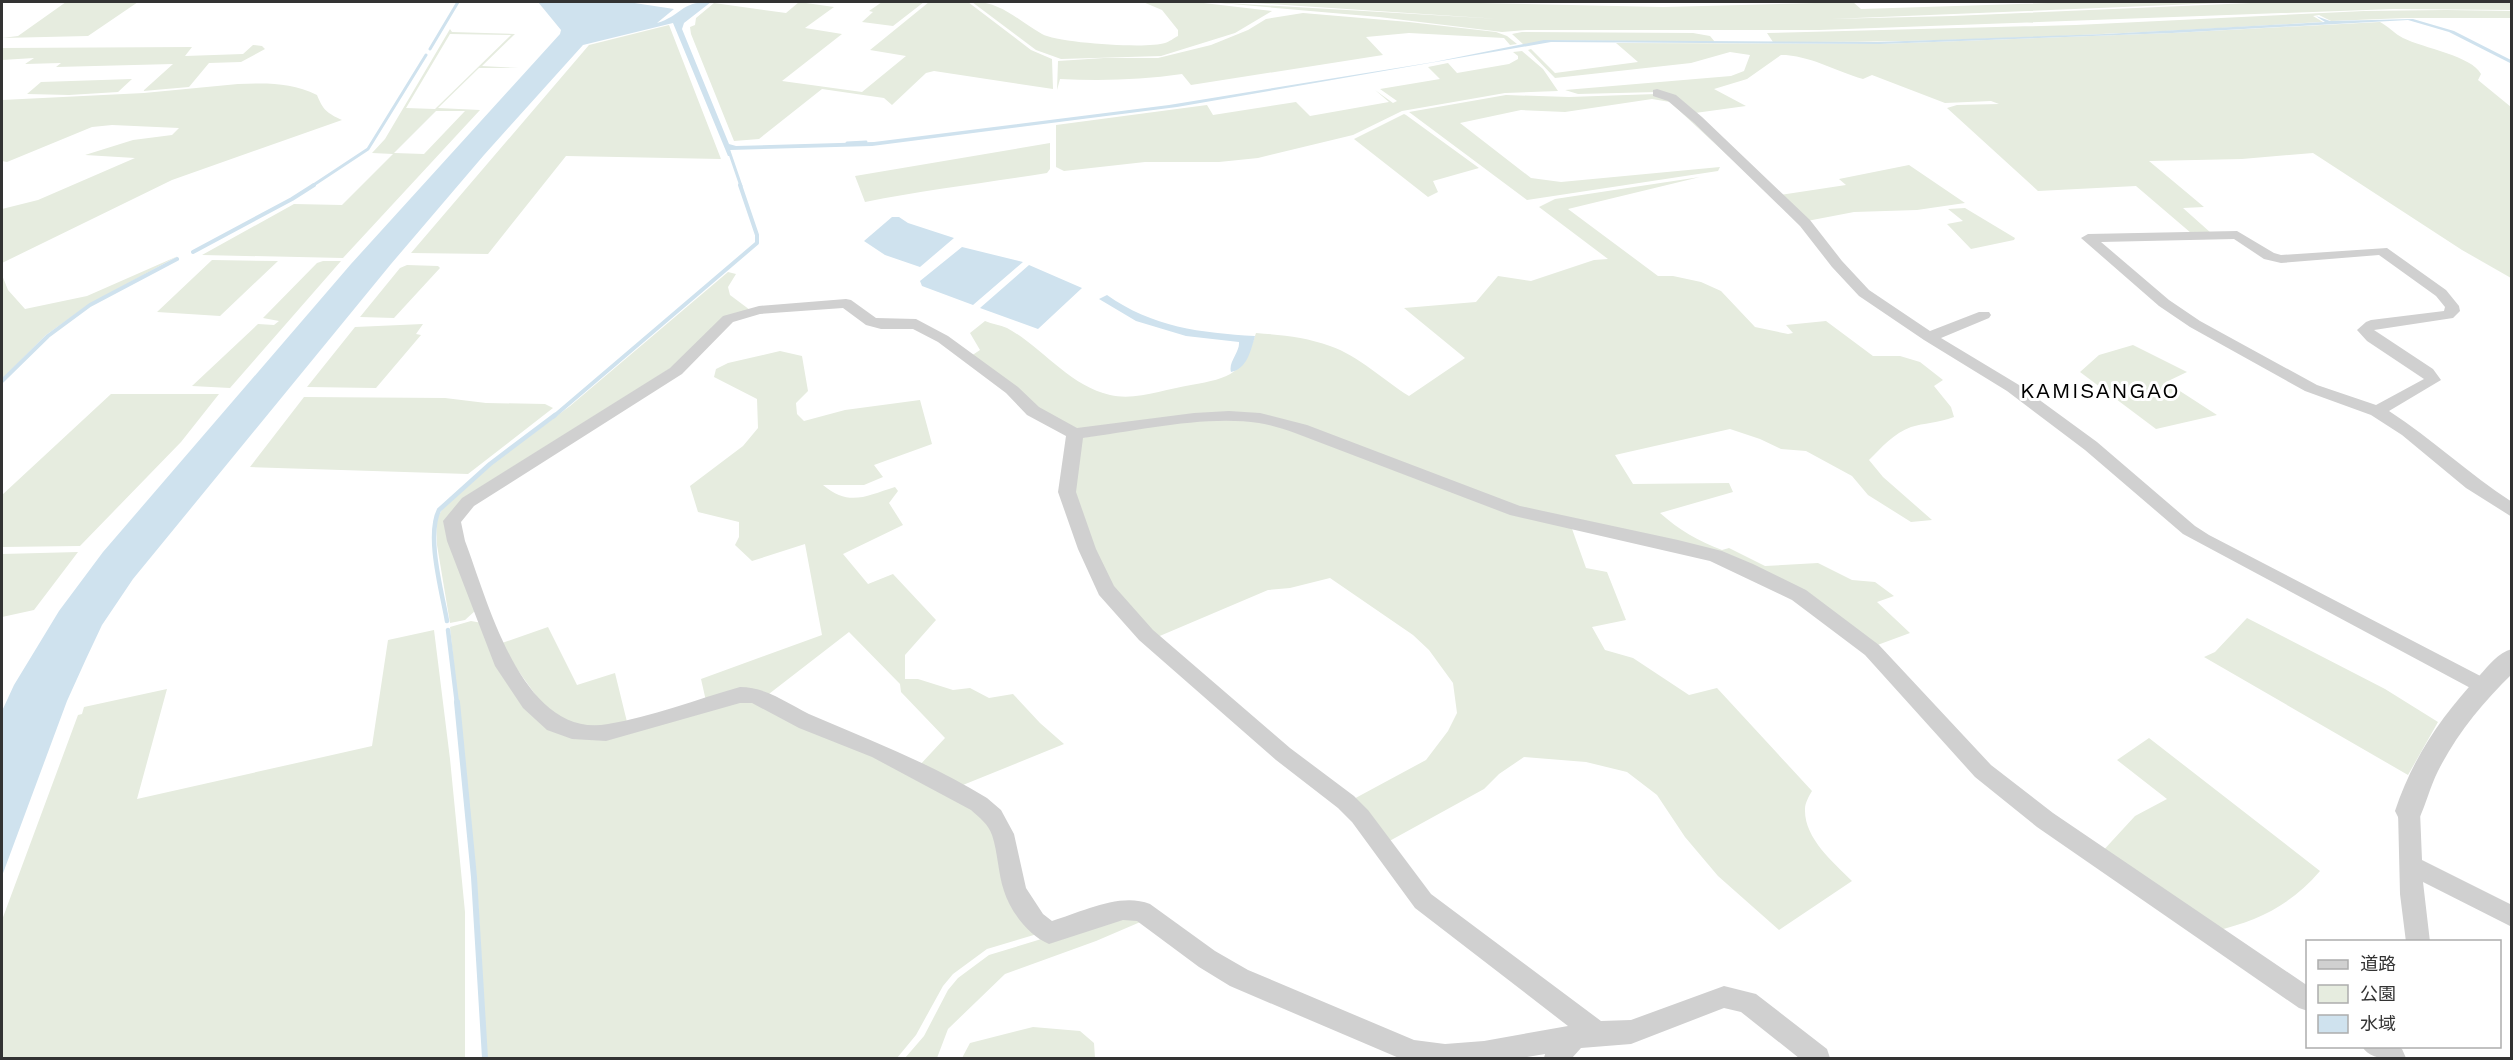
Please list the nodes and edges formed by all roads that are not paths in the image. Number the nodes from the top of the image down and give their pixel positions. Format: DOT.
graph roads {
  1 [pos="1657,93"];
  2 [pos="1984,315"];
  3 [pos="1929,337"];
  4 [pos="2377,411"];
  5 [pos="1075,434"];
  6 [pos="2511,511"];
  7 [pos="2511,658"];
  8 [pos="2483,686"];
  9 [pos="2409,811"];
  10 [pos="2411,865"];
  11 [pos="2511,917"];
  12 [pos="2418,940"];
  13 [pos="2306,999"];
  14 [pos="1586,1035"];
  15 [pos="2376,1048"];
  16 [pos="1556,1059"];
  17 [pos="1818,1059"];
  18 [pos="2393,1059"];
  1 -- 3 [label="street"];
  2 -- 3 [label="street"];
  3 -- 8 [label="street"];
  4 -- 4 [label="street"];
  4 -- 6 [label="street"];
  5 -- 13 [label="street"];
  5 -- 14 [label="street"];
  5 -- 14 [label="street"];
  7 -- 8 [label="street"];
  8 -- 9 [label="street"];
  9 -- 10 [label="street"];
  10 -- 11 [label="street"];
  10 -- 12 [label="street"];
  14 -- 16 [label="street"];
  14 -- 17 [label="street"];
  15 -- 18 [label="street"];
}
